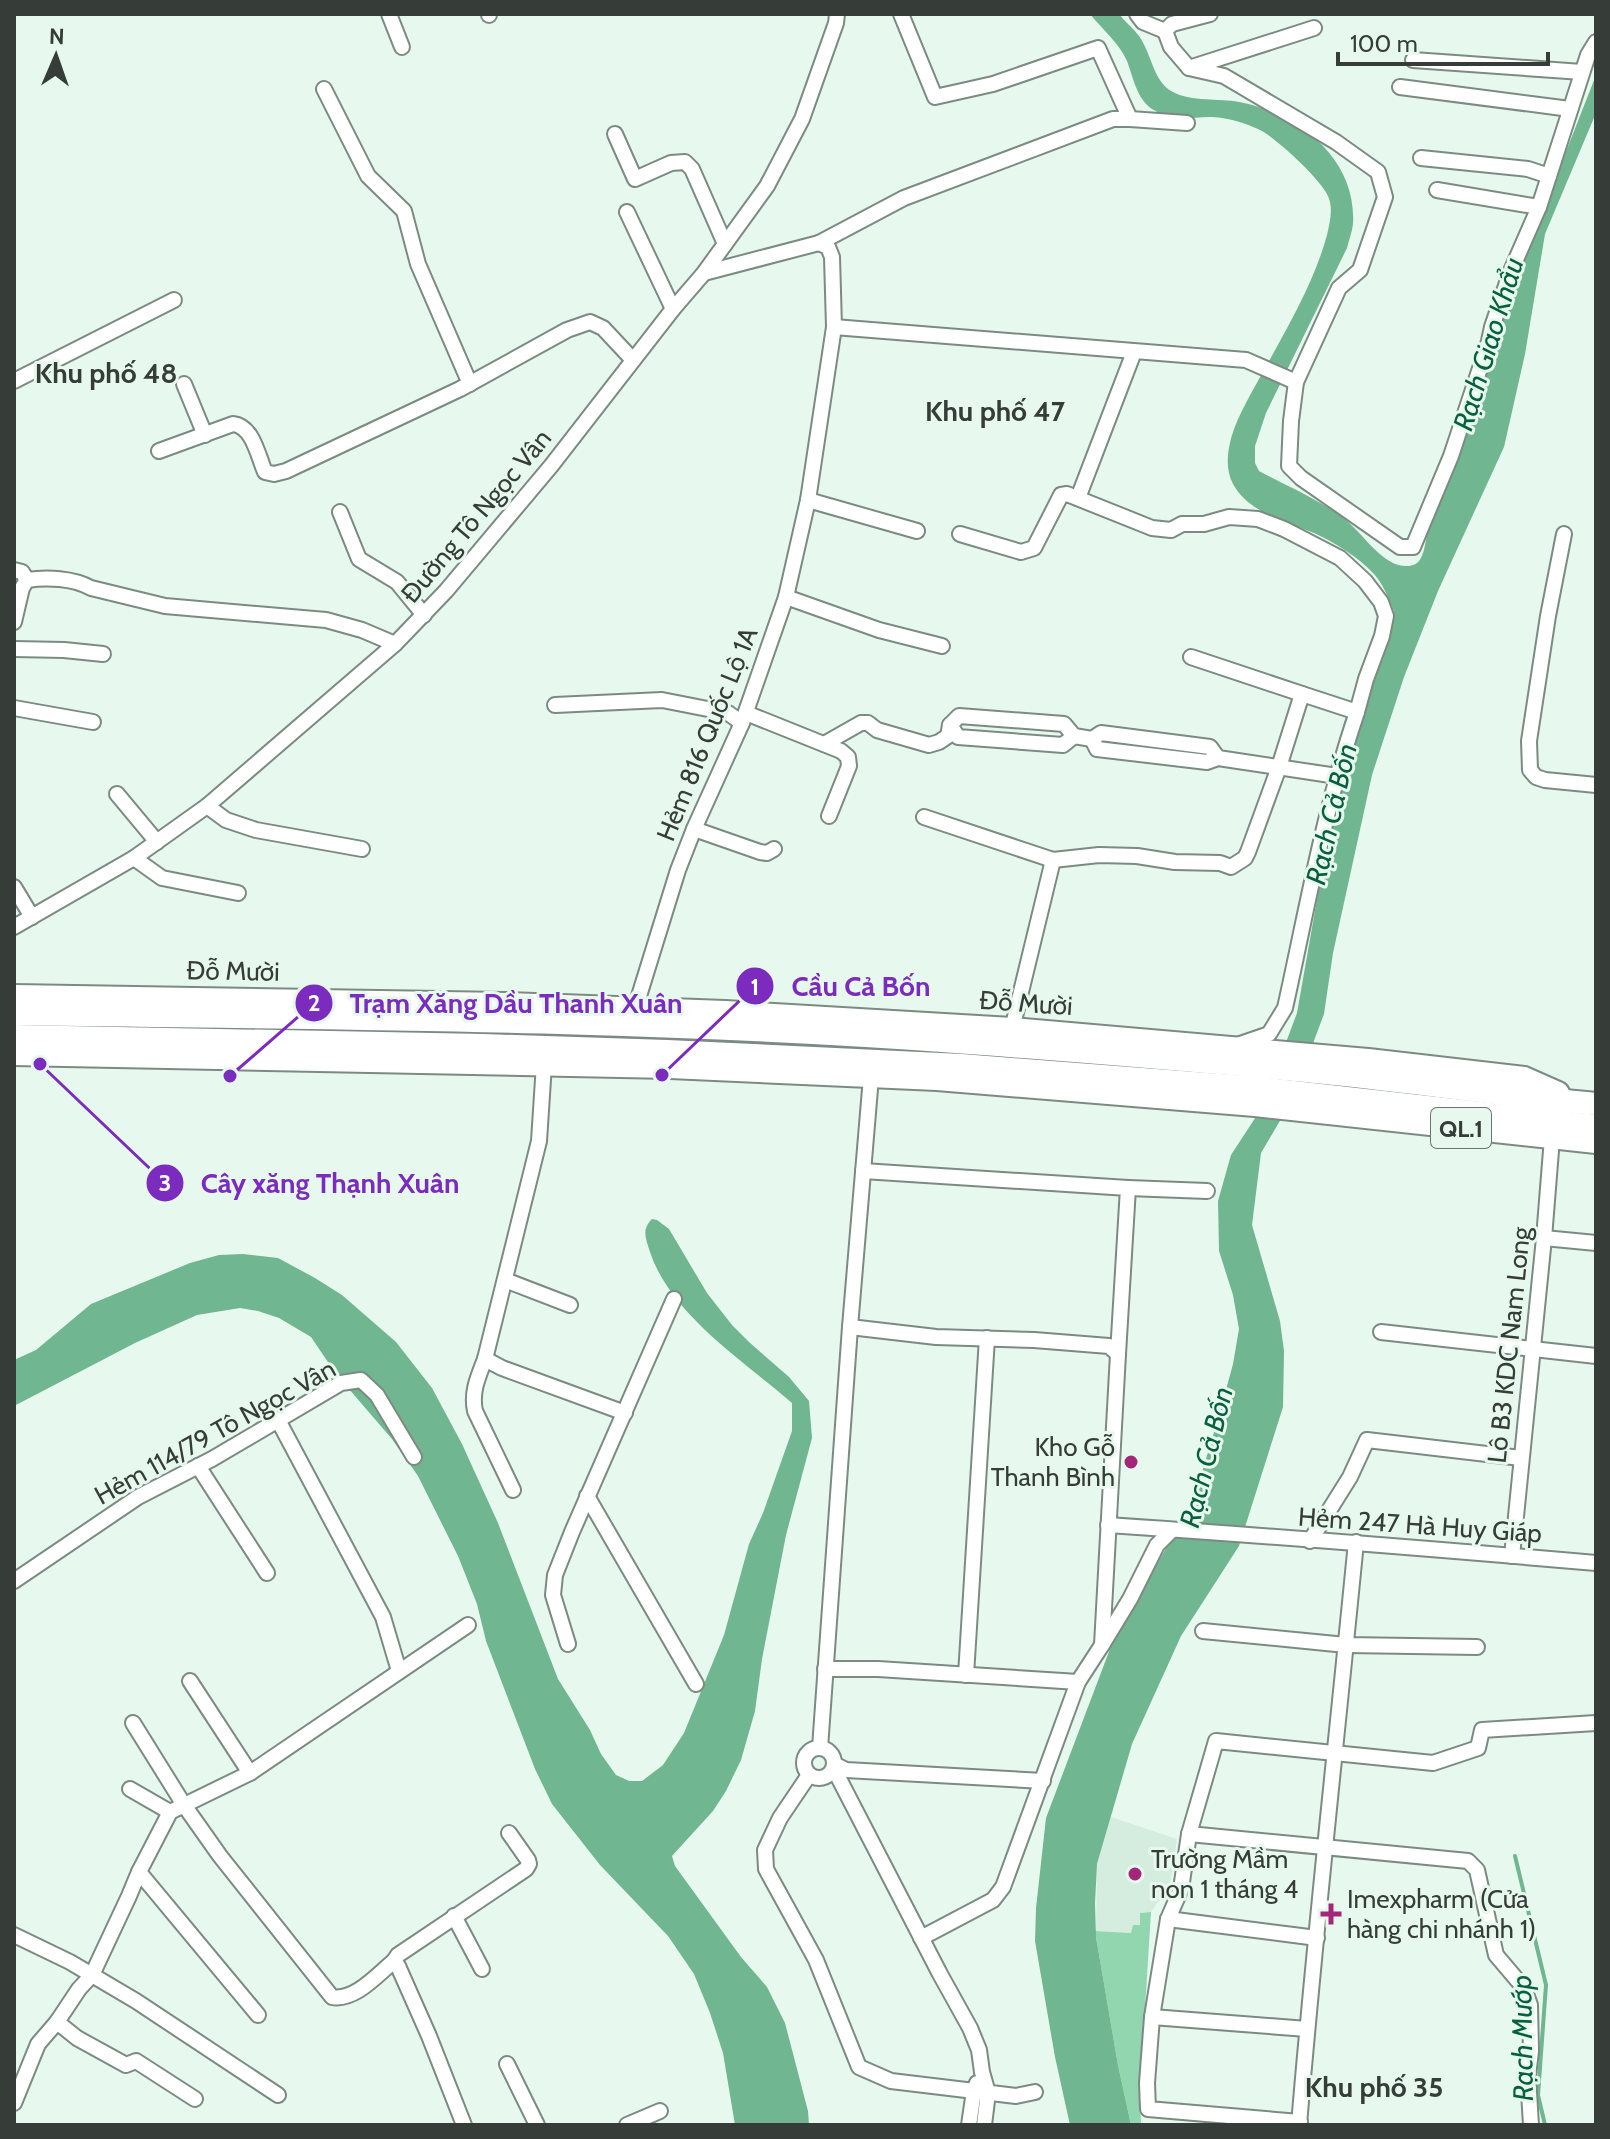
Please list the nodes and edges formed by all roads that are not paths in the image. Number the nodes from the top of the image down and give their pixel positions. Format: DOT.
graph roads {
  1 [pos="389,14"];
  2 [pos="837,14"];
  3 [pos="901,14"];
  4 [pos="1137,14"];
  5 [pos="1210,14"];
  6 [pos="1314,28"];
  7 [pos="1165,31"];
  8 [pos="1596,42"];
  9 [pos="402,47"];
  10 [pos="1413,60"];
  11 [pos="1189,68"];
  12 [pos="1582,72"];
  13 [pos="1400,87"];
  14 [pos="324,89"];
  15 [pos="1570,109"];
  16 [pos="1130,119"];
  17 [pos="1187,123"];
  18 [pos="615,134"];
  19 [pos="1421,158"];
  20 [pos="1549,176"];
  21 [pos="1437,190"];
  22 [pos="1539,207"];
  23 [pos="627,212"];
  24 [pos="819,243"];
  25 [pos="725,244"];
  26 [pos="704,273"];
  27 [pos="174,300"];
  28 [pos="673,309"];
  29 [pos="834,327"];
  30 [pos="1134,352"];
  31 [pos="633,360"];
  32 [pos="1294,380"];
  33 [pos="14,381"];
  34 [pos="184,384"];
  35 [pos="470,384"];
  36 [pos="205,435"];
  37 [pos="159,451"];
  38 [pos="1078,498"];
  39 [pos="808,500"];
  40 [pos="340,512"];
  41 [pos="917,531"];
  42 [pos="960,534"];
  43 [pos="1564,534"];
  44 [pos="14,570"];
  45 [pos="27,580"];
  46 [pos="786,597"];
  47 [pos="424,615"];
  48 [pos="14,622"];
  49 [pos="395,644"];
  50 [pos="942,646"];
  51 [pos="14,649"];
  52 [pos="103,654"];
  53 [pos="1191,657"];
  54 [pos="1302,694"];
  55 [pos="555,705"];
  56 [pos="14,708"];
  57 [pos="1357,712"];
  58 [pos="744,718"];
  59 [pos="93,722"];
  60 [pos="950,725"];
  61 [pos="1074,736"];
  62 [pos="824,744"];
  63 [pos="1279,767"];
  64 [pos="1337,776"];
  65 [pos="1596,785"];
  66 [pos="117,794"];
  67 [pos="207,806"];
  68 [pos="829,816"];
  69 [pos="924,817"];
  70 [pos="694,829"];
  71 [pos="157,842"];
  72 [pos="362,849"];
  73 [pos="774,849"];
  74 [pos="134,858"];
  75 [pos="1053,860"];
  76 [pos="14,887"];
  77 [pos="238,893"];
  78 [pos="32,917"];
  79 [pos="14,927"];
  80 [pos="14,996"];
  81 [pos="635,1009"];
  82 [pos="14,1014"];
  83 [pos="1012,1029"];
  84 [pos="14,1036"];
  85 [pos="1230,1049"];
  86 [pos="14,1054"];
  87 [pos="544,1064"];
  88 [pos="872,1069"];
  89 [pos="1260,1078"];
  90 [pos="1332,1085"];
  91 [pos="1586,1123"];
  92 [pos="1552,1138"];
  93 [pos="863,1171"];
  94 [pos="1128,1188"];
  95 [pos="1207,1191"];
  96 [pos="1544,1238"];
  97 [pos="1596,1243"];
  98 [pos="505,1280"];
  99 [pos="674,1299"];
  100 [pos="570,1305"];
  101 [pos="850,1327"];
  102 [pos="1381,1332"];
  103 [pos="987,1338"];
  104 [pos="1532,1349"];
  105 [pos="1118,1354"];
  106 [pos="1596,1356"];
  107 [pos="485,1359"];
  108 [pos="625,1413"];
  109 [pos="278,1420"];
  110 [pos="414,1457"];
  111 [pos="1521,1458"];
  112 [pos="198,1466"];
  113 [pos="513,1490"];
  114 [pos="587,1496"];
  115 [pos="1108,1525"];
  116 [pos="1179,1530"];
  117 [pos="1310,1541"];
  118 [pos="1356,1542"];
  119 [pos="1512,1556"];
  120 [pos="1596,1566"];
  121 [pos="267,1573"];
  122 [pos="14,1581"];
  123 [pos="468,1625"];
  124 [pos="1203,1631"];
  125 [pos="568,1644"];
  126 [pos="1102,1645"];
  127 [pos="1346,1645"];
  128 [pos="1477,1647"];
  129 [pos="825,1669"];
  130 [pos="399,1671"];
  131 [pos="966,1675"];
  132 [pos="190,1681"];
  133 [pos="1078,1682"];
  134 [pos="696,1684"];
  135 [pos="133,1723"];
  136 [pos="1596,1723"];
  137 [pos="820,1748"];
  138 [pos="1334,1753"];
  139 [pos="834,1766"];
  140 [pos="250,1773"];
  141 [pos="809,1775"];
  142 [pos="1043,1781"];
  143 [pos="130,1789"];
  144 [pos="177,1808"];
  145 [pos="509,1833"];
  146 [pos="1189,1834"];
  147 [pos="1327,1847"];
  148 [pos="139,1872"];
  149 [pos="454,1916"];
  150 [pos="1168,1919"];
  151 [pos="14,1935"];
  152 [pos="921,1938"];
  153 [pos="1317,1938"];
  154 [pos="394,1961"];
  155 [pos="482,1969"];
  156 [pos="92,1975"];
  157 [pos="258,2015"];
  158 [pos="1152,2017"];
  159 [pos="57,2022"];
  160 [pos="1307,2029"];
  161 [pos="507,2064"];
  162 [pos="981,2092"];
  163 [pos="1035,2092"];
  164 [pos="278,2095"];
  165 [pos="195,2099"];
  166 [pos="14,2103"];
  167 [pos="660,2111"];
  168 [pos="1300,2124"];
  169 [pos="464,2125"];
  170 [pos="537,2125"];
  171 [pos="627,2125"];
  172 [pos="969,2125"];
  173 [pos="984,2125"];
  174 [pos="1531,2125"];
  1 -- 9 [label="street"];
  2 -- 25 [label="street, Đường Tô Ngọc Vân"];
  3 -- 16 [label="street"];
  4 -- 7 [label="street"];
  5 -- 7 [label="street"];
  6 -- 11 [label="street"];
  7 -- 11 [label="street"];
  8 -- 12 [label="street"];
  10 -- 12 [label="street"];
  11 -- 32 [label="street"];
  12 -- 15 [label="street"];
  13 -- 15 [label="street"];
  14 -- 35 [label="street"];
  15 -- 20 [label="street"];
  16 -- 17 [label="street"];
  16 -- 24 [label="street"];
  18 -- 25 [label="street"];
  19 -- 20 [label="street"];
  20 -- 22 [label="street"];
  21 -- 22 [label="street"];
  22 -- 32 [label="street"];
  23 -- 28 [label="street"];
  24 -- 26 [label="street"];
  24 -- 29 [label="street, Hẻm 816 Quốc Lộ 1A"];
  25 -- 26 [label="street, Đường Tô Ngọc Vân"];
  26 -- 28 [label="street, Đường Tô Ngọc Vân"];
  27 -- 33 [label="street"];
  28 -- 31 [label="street, Đường Tô Ngọc Vân"];
  29 -- 30 [label="street"];
  29 -- 39 [label="street, Hẻm 816 Quốc Lộ 1A"];
  30 -- 32 [label="street"];
  30 -- 38 [label="street"];
  31 -- 35 [label="street"];
  31 -- 47 [label="street, Đường Tô Ngọc Vân"];
  34 -- 36 [label="street"];
  35 -- 36 [label="street"];
  36 -- 37 [label="street"];
  38 -- 42 [label="street"];
  38 -- 57 [label="street"];
  39 -- 41 [label="street"];
  39 -- 46 [label="street, Hẻm 816 Quốc Lộ 1A"];
  40 -- 47 [label="street"];
  43 -- 65 [label="street"];
  44 -- 45 [label="street"];
  45 -- 48 [label="street"];
  45 -- 49 [label="street"];
  46 -- 50 [label="street"];
  46 -- 58 [label="street, Hẻm 816 Quốc Lộ 1A"];
  47 -- 49 [label="street, Đường Tô Ngọc Vân"];
  49 -- 67 [label="street, Đường Tô Ngọc Vân"];
  51 -- 52 [label="street"];
  53 -- 54 [label="street"];
  54 -- 57 [label="street"];
  54 -- 63 [label="street"];
  55 -- 58 [label="street"];
  56 -- 59 [label="street"];
  57 -- 64 [label="street"];
  58 -- 62 [label="street"];
  58 -- 70 [label="street, Hẻm 816 Quốc Lộ 1A"];
  60 -- 61 [label="street"];
  60 -- 61 [label="street"];
  60 -- 62 [label="street"];
  61 -- 63 [label="street"];
  62 -- 68 [label="street"];
  63 -- 64 [label="street"];
  63 -- 75 [label="street"];
  64 -- 85 [label="street"];
  66 -- 71 [label="street"];
  67 -- 71 [label="street, Đường Tô Ngọc Vân"];
  67 -- 72 [label="street"];
  69 -- 75 [label="street"];
  70 -- 73 [label="street"];
  70 -- 81 [label="street, Hẻm 816 Quốc Lộ 1A"];
  71 -- 74 [label="street, Đường Tô Ngọc Vân"];
  74 -- 77 [label="street"];
  74 -- 78 [label="street, Đường Tô Ngọc Vân"];
  75 -- 83 [label="street"];
  76 -- 78 [label="street"];
  78 -- 79 [label="street, Đường Tô Ngọc Vân"];
  80 -- 81 [label="highway, Đỗ Mười / QL.1"];
  81 -- 83 [label="highway, Đỗ Mười / QL.1"];
  82 -- 89 [label="highway, Đỗ Mười / QL.1"];
  83 -- 85 [label="highway, Đỗ Mười / QL.1"];
  84 -- 88 [label="highway, QL.1"];
  85 -- 89 [label="highway, Đỗ Mười / QL.1"];
  86 -- 87 [label="highway, QL.1"];
  87 -- 88 [label="highway, QL.1"];
  87 -- 98 [label="street"];
  88 -- 89 [label="highway, QL.1"];
  88 -- 93 [label="street"];
  89 -- 90 [label="highway, QL.1"];
  89 -- 90 [label="highway, QL.1"];
  90 -- 91 [label="highway, QL.1"];
  90 -- 91 [label="highway, QL.1"];
  90 -- 92 [label="highway, QL.1"];
  91 -- 92 [label="highway, QL.1"];
  92 -- 96 [label="street, Lô B3 KDC Nam Long"];
  93 -- 94 [label="street"];
  93 -- 101 [label="street"];
  94 -- 95 [label="street"];
  94 -- 105 [label="street"];
  96 -- 97 [label="street"];
  96 -- 104 [label="street, Lô B3 KDC Nam Long"];
  98 -- 100 [label="street"];
  98 -- 107 [label="street"];
  99 -- 108 [label="street"];
  101 -- 103 [label="street"];
  101 -- 129 [label="street"];
  102 -- 104 [label="street"];
  103 -- 105 [label="street"];
  103 -- 131 [label="street"];
  104 -- 106 [label="street"];
  104 -- 111 [label="street, Lô B3 KDC Nam Long"];
  105 -- 115 [label="street"];
  107 -- 108 [label="street"];
  107 -- 113 [label="street"];
  108 -- 114 [label="street"];
  109 -- 110 [label="street, Hẻm 114/79 Tô Ngọc Vân"];
  109 -- 112 [label="street, Hẻm 114/79 Tô Ngọc Vân"];
  109 -- 130 [label="street"];
  111 -- 117 [label="street"];
  111 -- 119 [label="street, Lô B3 KDC Nam Long"];
  112 -- 121 [label="street"];
  112 -- 122 [label="street, Hẻm 114/79 Tô Ngọc Vân"];
  114 -- 125 [label="street"];
  114 -- 134 [label="street"];
  115 -- 116 [label="street, Hẻm 247 Hà Huy Giáp"];
  115 -- 126 [label="street"];
  116 -- 117 [label="street, Hẻm 247 Hà Huy Giáp"];
  116 -- 126 [label="street"];
  117 -- 118 [label="street, Hẻm 247 Hà Huy Giáp"];
  118 -- 119 [label="street, Hẻm 247 Hà Huy Giáp"];
  118 -- 127 [label="street"];
  119 -- 120 [label="street, Hẻm 247 Hà Huy Giáp"];
  123 -- 130 [label="street"];
  124 -- 127 [label="street"];
  126 -- 133 [label="street"];
  127 -- 128 [label="street"];
  127 -- 138 [label="street"];
  129 -- 131 [label="street"];
  129 -- 137 [label="street"];
  130 -- 140 [label="street"];
  131 -- 133 [label="street"];
  132 -- 140 [label="street"];
  133 -- 142 [label="street"];
  135 -- 144 [label="street"];
  136 -- 138 [label="street"];
  137 -- 139 [label="street"];
  137 -- 141 [label="street"];
  138 -- 146 [label="street"];
  138 -- 147 [label="street"];
  139 -- 141 [label="street"];
  139 -- 142 [label="street"];
  139 -- 152 [label="street"];
  140 -- 144 [label="street"];
  141 -- 162 [label="street"];
  142 -- 152 [label="street"];
  143 -- 144 [label="street"];
  144 -- 148 [label="street"];
  144 -- 154 [label="street"];
  145 -- 149 [label="street"];
  146 -- 147 [label="street"];
  146 -- 150 [label="street"];
  147 -- 153 [label="street"];
  147 -- 174 [label="street"];
  148 -- 156 [label="street"];
  148 -- 157 [label="street"];
  149 -- 154 [label="street"];
  149 -- 155 [label="street"];
  150 -- 153 [label="street"];
  150 -- 158 [label="street"];
  151 -- 156 [label="street"];
  152 -- 162 [label="street"];
  153 -- 160 [label="street"];
  154 -- 169 [label="street"];
  156 -- 159 [label="street"];
  156 -- 164 [label="street"];
  158 -- 160 [label="street"];
  158 -- 168 [label="street"];
  159 -- 165 [label="street"];
  159 -- 166 [label="street"];
  160 -- 168 [label="street"];
  161 -- 170 [label="street"];
  162 -- 163 [label="street"];
  162 -- 172 [label="street"];
  162 -- 173 [label="street"];
  167 -- 171 [label="street"];
}
